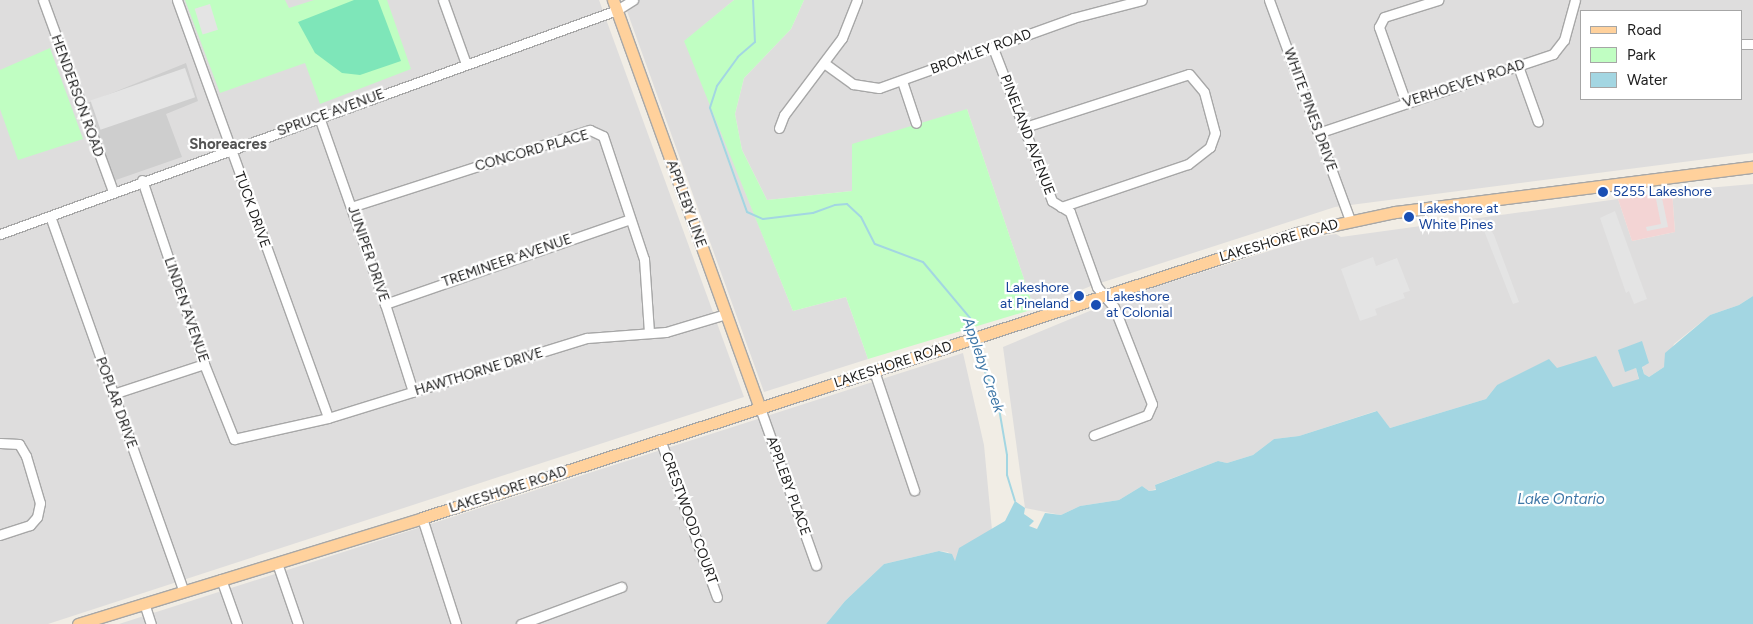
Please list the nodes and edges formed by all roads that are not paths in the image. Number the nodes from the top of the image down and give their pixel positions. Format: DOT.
graph roads {
  1 [pos="43,0"];
  2 [pos="177,0"];
  3 [pos="443,0"];
  4 [pos="633,0"];
  5 [pos="857,0"];
  6 [pos="1142,0"];
  7 [pos="1269,0"];
  8 [pos="1438,0"];
  9 [pos="1575,0"];
  10 [pos="615,5"];
  11 [pos="993,48"];
  12 [pos="824,62"];
  13 [pos="466,64"];
  14 [pos="1518,66"];
  15 [pos="902,81"];
  16 [pos="1406,103"];
  17 [pos="318,117"];
  18 [pos="1538,122"];
  19 [pos="916,123"];
  20 [pos="1025,127"];
  21 [pos="779,128"];
  22 [pos="1318,133"];
  23 [pos="230,149"];
  24 [pos="1753,167"];
  25 [pos="142,180"];
  26 [pos="113,191"];
  27 [pos="351,207"];
  28 [pos="1061,207"];
  29 [pos="50,216"];
  30 [pos="630,219"];
  31 [pos="1350,220"];
  32 [pos="0,234"];
  33 [pos="1106,297"];
  34 [pos="385,304"];
  35 [pos="726,314"];
  36 [pos="649,334"];
  37 [pos="204,364"];
  38 [pos="874,372"];
  39 [pos="413,392"];
  40 [pos="113,394"];
  41 [pos="760,408"];
  42 [pos="328,418"];
  43 [pos="1094,435"];
  44 [pos="234,439"];
  45 [pos="660,439"];
  46 [pos="0,443"];
  47 [pos="914,490"];
  48 [pos="422,518"];
  49 [pos="0,535"];
  50 [pos="276,563"];
  51 [pos="816,565"];
  52 [pos="221,579"];
  53 [pos="621,587"];
  54 [pos="183,590"];
  55 [pos="717,598"];
  56 [pos="144,603"];
  57 [pos="78,624"];
  58 [pos="151,624"];
  59 [pos="236,624"];
  60 [pos="298,624"];
  61 [pos="456,624"];
  62 [pos="521,624"];
  1 -- 26 [label="street, HENDERSON ROAD"];
  2 -- 23 [label="street, TUCK DRIVE"];
  3 -- 13 [label="street"];
  4 -- 10 [label="street, SPRUCE AVENUE"];
  5 -- 12 [label="street"];
  6 -- 11 [label="street, BROMLEY ROAD"];
  7 -- 22 [label="street, WHITE PINES DRIVE"];
  8 -- 16 [label="street"];
  9 -- 14 [label="street, VERHOEVEN ROAD"];
  10 -- 13 [label="street, SPRUCE AVENUE"];
  10 -- 35 [label="main road, APPLEBY LINE"];
  11 -- 15 [label="street, BROMLEY ROAD"];
  11 -- 20 [label="street, PINELAND AVENUE"];
  12 -- 15 [label="street, BROMLEY ROAD"];
  12 -- 21 [label="street"];
  13 -- 17 [label="street, SPRUCE AVENUE"];
  14 -- 16 [label="street, VERHOEVEN ROAD"];
  14 -- 18 [label="street"];
  15 -- 19 [label="street"];
  16 -- 22 [label="street, VERHOEVEN ROAD"];
  17 -- 23 [label="street, SPRUCE AVENUE"];
  17 -- 27 [label="street, JUNIPER DRIVE"];
  20 -- 28 [label="street, PINELAND AVENUE"];
  20 -- 28 [label="street"];
  22 -- 31 [label="street, WHITE PINES DRIVE"];
  23 -- 25 [label="street, SPRUCE AVENUE"];
  23 -- 42 [label="street, TUCK DRIVE"];
  24 -- 31 [label="main road, LAKESHORE ROAD"];
  25 -- 26 [label="street, SPRUCE AVENUE"];
  25 -- 37 [label="street, LINDEN AVENUE"];
  26 -- 29 [label="street, SPRUCE AVENUE"];
  27 -- 30 [label="street, CONCORD PLACE"];
  27 -- 34 [label="street, JUNIPER DRIVE"];
  28 -- 33 [label="street, PINELAND AVENUE"];
  29 -- 32 [label="street, SPRUCE AVENUE"];
  29 -- 40 [label="street, POPLAR DRIVE"];
  30 -- 34 [label="street, TREMINEER AVENUE"];
  30 -- 36 [label="street, CONCORD PLACE"];
  31 -- 33 [label="main road, LAKESHORE ROAD"];
  33 -- 38 [label="main road, LAKESHORE ROAD"];
  33 -- 43 [label="street, PINELAND AVENUE"];
  34 -- 39 [label="street, JUNIPER DRIVE"];
  35 -- 36 [label="street, HAWTHORNE DRIVE"];
  35 -- 41 [label="main road, APPLEBY LINE"];
  36 -- 39 [label="street, HAWTHORNE DRIVE"];
  37 -- 40 [label="street"];
  37 -- 44 [label="street, LINDEN AVENUE"];
  38 -- 41 [label="main road, LAKESHORE ROAD"];
  38 -- 47 [label="street"];
  39 -- 42 [label="street, HAWTHORNE DRIVE"];
  40 -- 54 [label="street, POPLAR DRIVE"];
  41 -- 45 [label="main road, LAKESHORE ROAD"];
  41 -- 51 [label="street, APPLEBY PLACE"];
  42 -- 44 [label="street, HAWTHORNE DRIVE"];
  45 -- 48 [label="main road, LAKESHORE ROAD"];
  45 -- 55 [label="street, CRESTWOOD COURT"];
  46 -- 49 [label="street"];
  48 -- 50 [label="main road, LAKESHORE ROAD"];
  48 -- 61 [label="street"];
  50 -- 52 [label="main road, LAKESHORE ROAD"];
  50 -- 60 [label="street"];
  52 -- 54 [label="main road, LAKESHORE ROAD"];
  52 -- 59 [label="street"];
  53 -- 62 [label="street"];
  54 -- 56 [label="main road, LAKESHORE ROAD"];
  56 -- 57 [label="main road, LAKESHORE ROAD"];
  56 -- 58 [label="street"];
}
